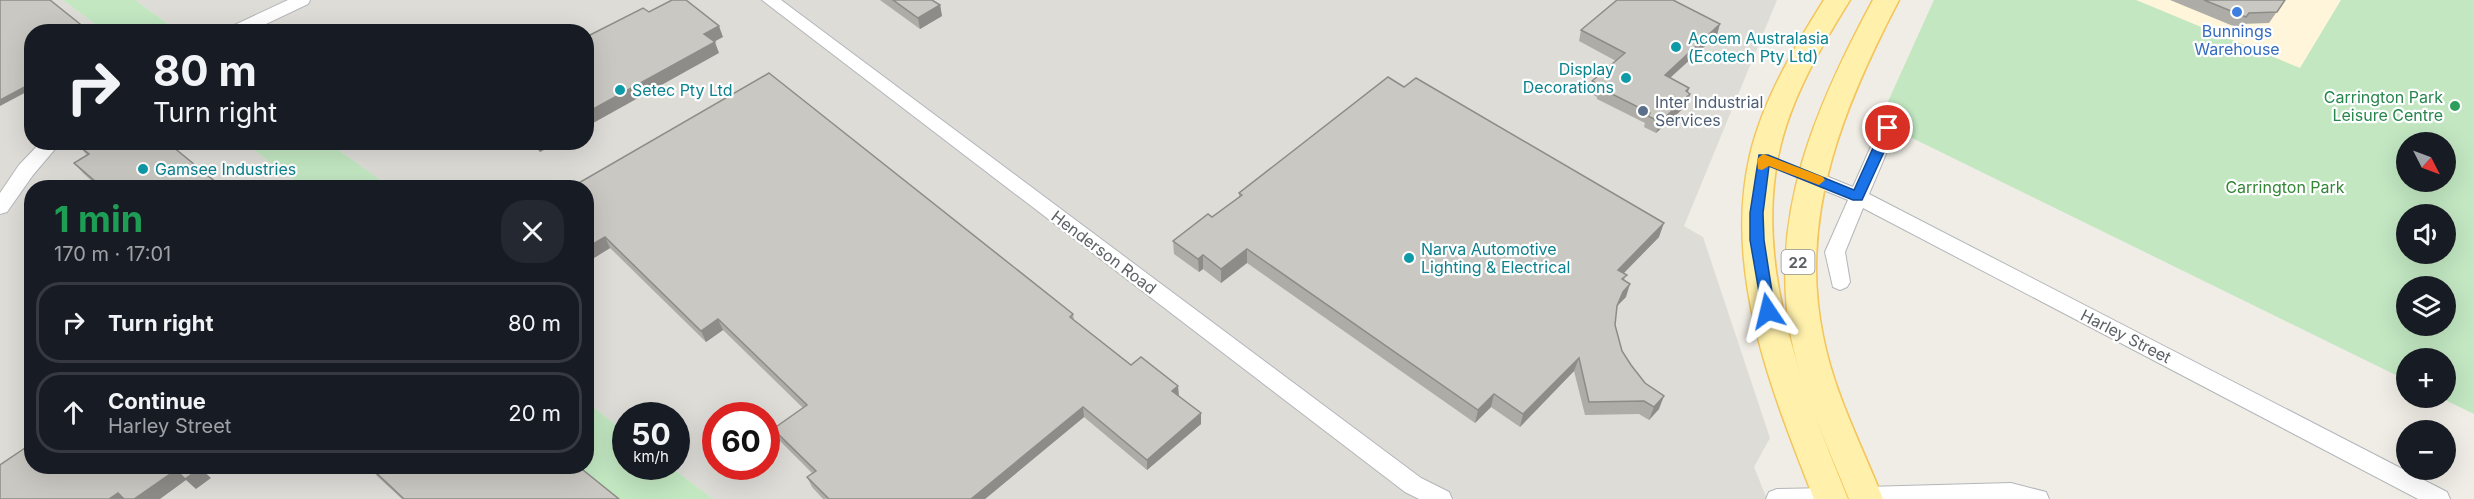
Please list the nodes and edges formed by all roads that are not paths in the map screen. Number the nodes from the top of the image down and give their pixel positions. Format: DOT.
graph roads {
  1 [pos="302,0"];
  2 [pos="770,0"];
  3 [pos="1837,0"];
  4 [pos="1886,0"];
  5 [pos="251,24"];
  6 [pos="1888,128"];
  7 [pos="45,150"];
  8 [pos="1763,159"];
  9 [pos="1811,177"];
  10 [pos="1858,197"];
  11 [pos="0,207"];
  12 [pos="1839,282"];
  13 [pos="1831,498"];
  14 [pos="1866,498"];
  15 [pos="1441,499"];
  16 [pos="1777,499"];
  17 [pos="2038,499"];
  18 [pos="2439,499"];
  1 -- 5 [label="street"];
  2 -- 15 [label="street, Henderson Road"];
  3 -- 8 [label="main road, 22"];
  4 -- 9 [label="main road, 22"];
  6 -- 10 [label="street"];
  7 -- 11 [label="street"];
  8 -- 9 [label="main road"];
  8 -- 13 [label="main road, 22"];
  9 -- 10 [label="street, Harley Street"];
  9 -- 14 [label="main road, 22"];
  10 -- 12 [label="street"];
  10 -- 18 [label="street, Harley Street"];
  13 -- 14 [label="main road"];
  13 -- 16 [label="street"];
  14 -- 17 [label="street"];
}
